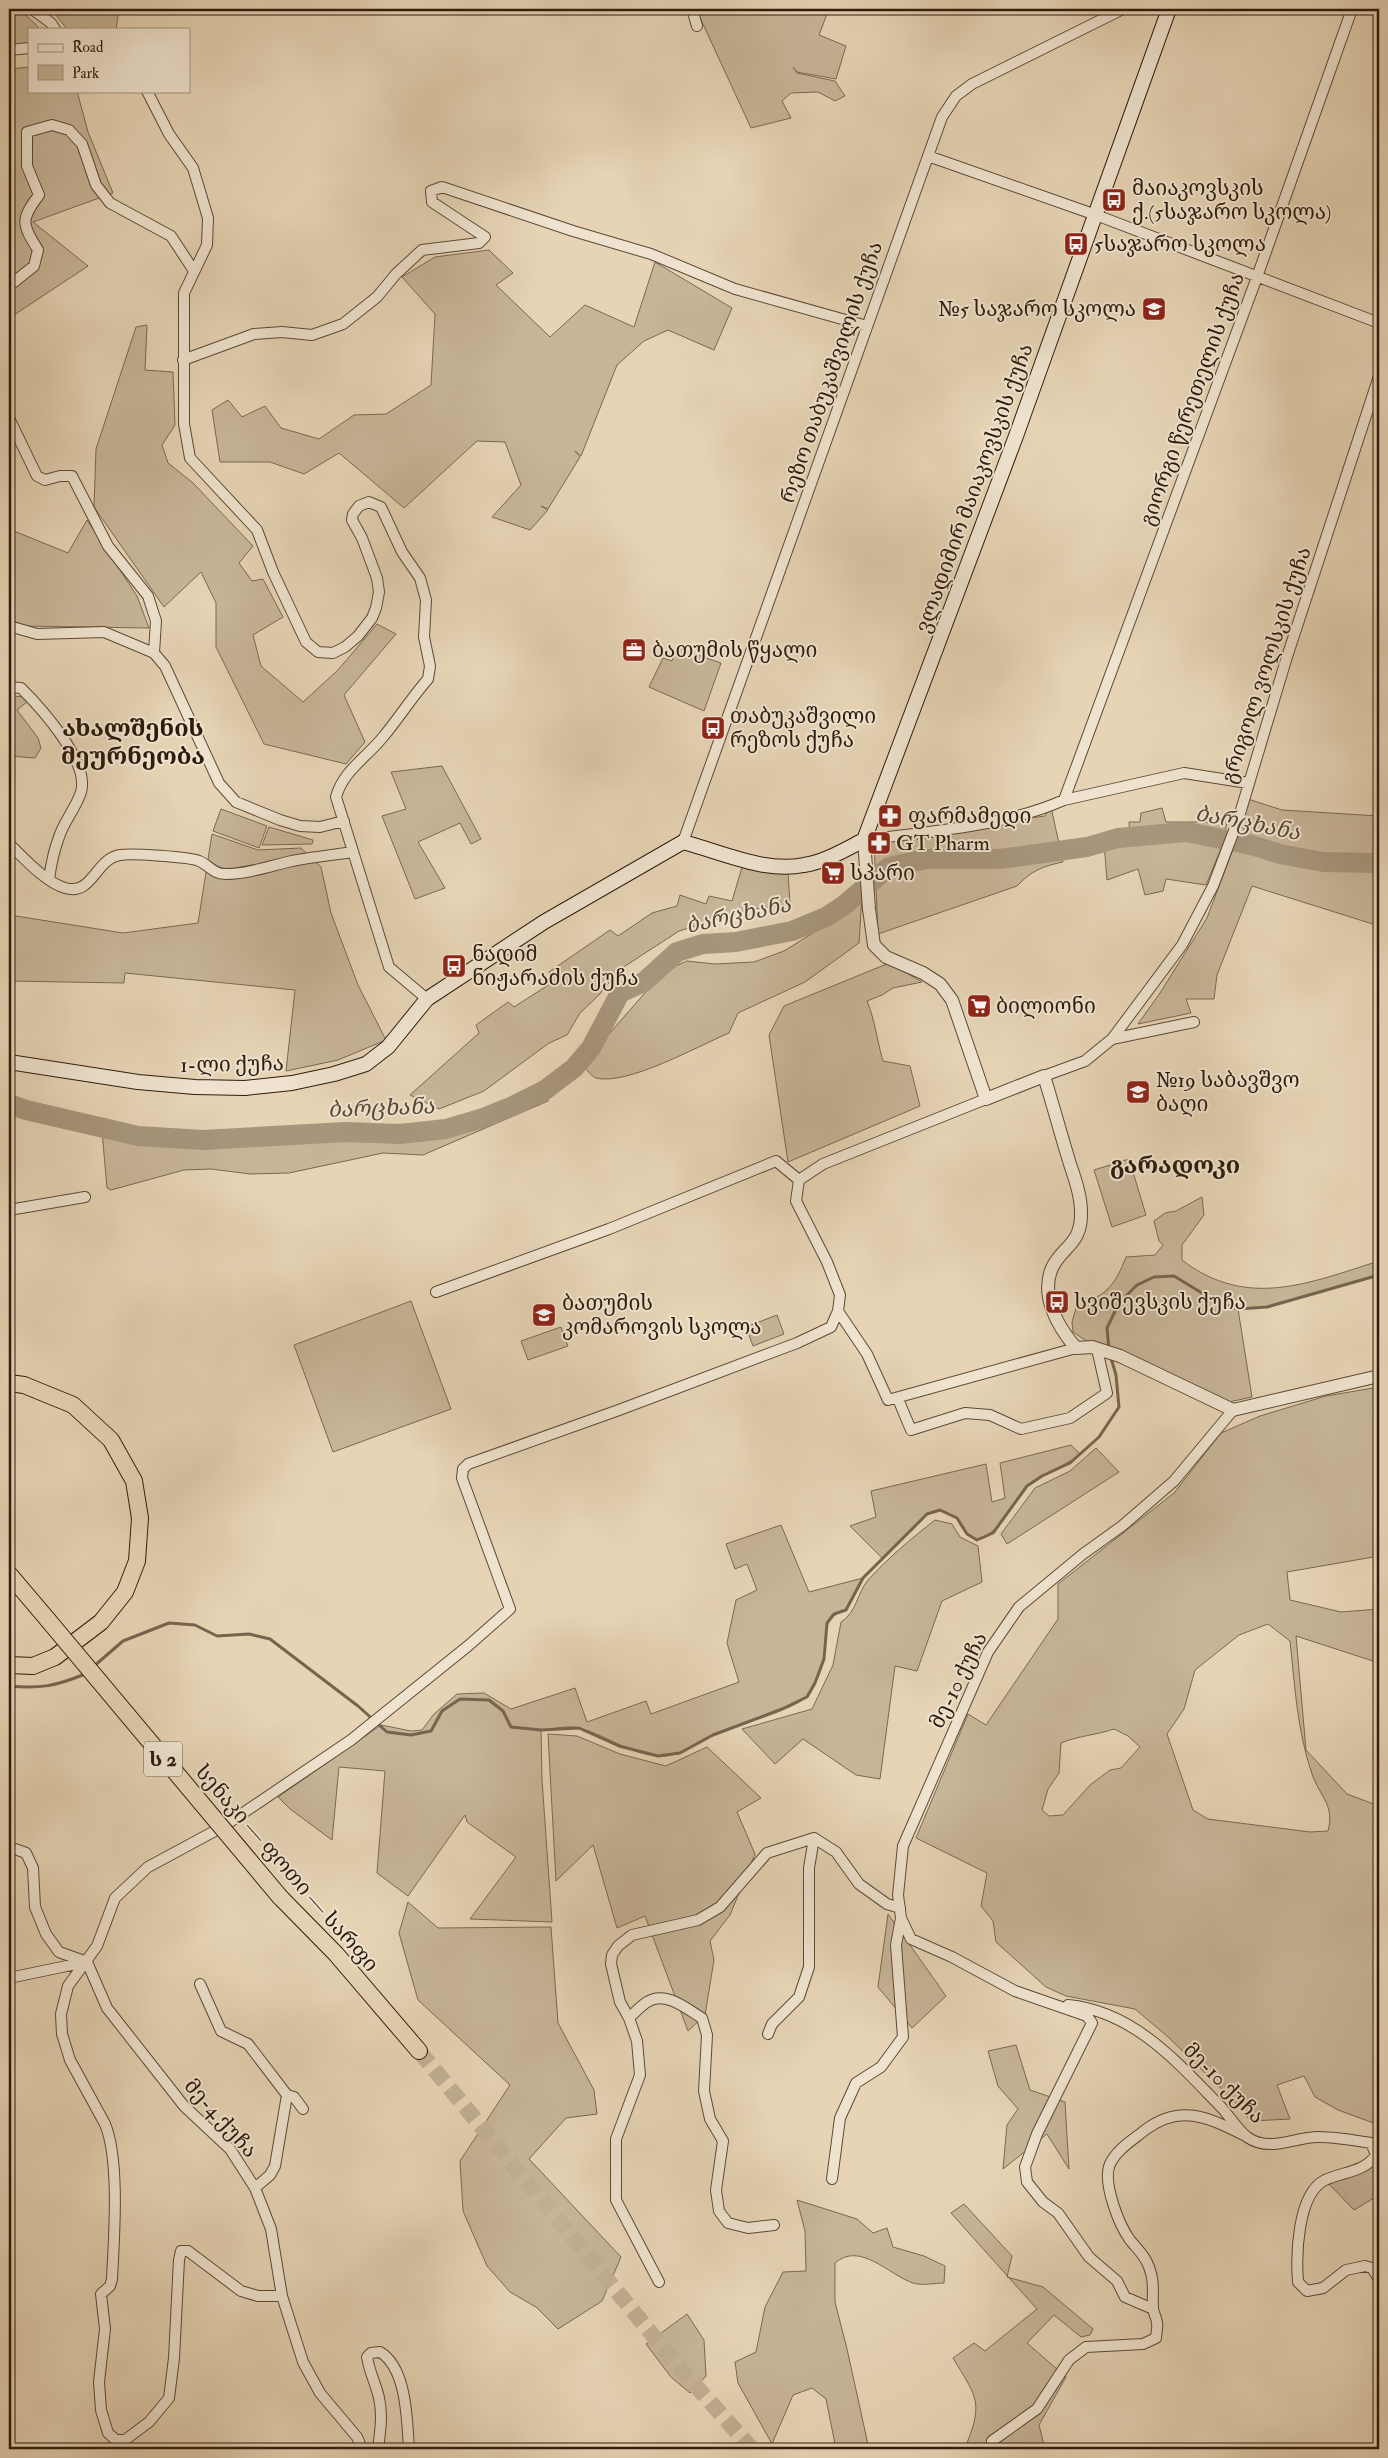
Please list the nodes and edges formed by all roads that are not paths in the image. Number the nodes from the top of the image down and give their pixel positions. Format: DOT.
graph roads {
  1 [pos="32,9"];
  2 [pos="692,9"];
  3 [pos="1123,9"];
  4 [pos="1169,9"];
  5 [pos="1352,9"];
  6 [pos="697,26"];
  7 [pos="54,28"];
  8 [pos="28,48"];
  9 [pos="9,50"];
  10 [pos="148,92"];
  11 [pos="928,156"];
  12 [pos="1096,215"];
  13 [pos="194,271"];
  14 [pos="1257,277"];
  15 [pos="9,286"];
  16 [pos="1379,323"];
  17 [pos="867,326"];
  18 [pos="183,360"];
  19 [pos="1379,376"];
  20 [pos="9,418"];
  21 [pos="9,626"];
  22 [pos="154,653"];
  23 [pos="9,688"];
  24 [pos="1248,783"];
  25 [pos="1064,800"];
  26 [pos="344,821"];
  27 [pos="864,840"];
  28 [pos="683,842"];
  29 [pos="9,844"];
  30 [pos="353,852"];
  31 [pos="49,878"];
  32 [pos="428,999"];
  33 [pos="1194,1022"];
  34 [pos="1112,1038"];
  35 [pos="9,1062"];
  36 [pos="1044,1076"];
  37 [pos="986,1099"];
  38 [pos="799,1180"];
  39 [pos="85,1197"];
  40 [pos="9,1210"];
  41 [pos="436,1292"];
  42 [pos="838,1310"];
  43 [pos="1076,1348"];
  44 [pos="1101,1350"];
  45 [pos="1379,1376"];
  46 [pos="9,1383"];
  47 [pos="898,1399"];
  48 [pos="1233,1410"];
  49 [pos="9,1575"];
  50 [pos="9,1664"];
  51 [pos="814,1838"];
  52 [pos="9,1850"];
  53 [pos="901,1913"];
  54 [pos="86,1962"];
  55 [pos="9,1978"];
  56 [pos="200,1984"];
  57 [pos="1052,2004"];
  58 [pos="629,2018"];
  59 [pos="768,2034"];
  60 [pos="420,2051"];
  61 [pos="288,2095"];
  62 [pos="303,2109"];
  63 [pos="1247,2137"];
  64 [pos="832,2179"];
  65 [pos="255,2188"];
  66 [pos="774,2225"];
  67 [pos="1379,2279"];
  68 [pos="659,2282"];
  69 [pos="282,2296"];
  70 [pos="1153,2309"];
  71 [pos="362,2449"];
  72 [pos="378,2449"];
  73 [pos="409,2449"];
  74 [pos="991,2449"];
  1 -- 7 [label="street"];
  2 -- 6 [label="street"];
  3 -- 11 [label="street, რეზო თაბუკაშვილის ქუჩა"];
  4 -- 12 [label="main road, ვლადიმირ მაიაკოვსკის ქუჩა"];
  5 -- 14 [label="street, გიორგი წერეთელის ქუჩა"];
  8 -- 9 [label="street"];
  10 -- 13 [label="street"];
  11 -- 12 [label="street"];
  11 -- 17 [label="street, რეზო თაბუკაშვილის ქუჩა"];
  12 -- 14 [label="street"];
  12 -- 27 [label="main road, ვლადიმირ მაიაკოვსკის ქუჩა"];
  13 -- 15 [label="street"];
  13 -- 18 [label="street"];
  14 -- 16 [label="street"];
  14 -- 25 [label="street, გიორგი წერეთელის ქუჩა"];
  17 -- 18 [label="street"];
  17 -- 28 [label="street, რეზო თაბუკაშვილის ქუჩა"];
  18 -- 26 [label="street"];
  19 -- 24 [label="street, გრიგოლ ვოლსკის ქუჩა"];
  20 -- 22 [label="street"];
  21 -- 22 [label="street"];
  22 -- 26 [label="street"];
  23 -- 31 [label="street"];
  24 -- 25 [label="street"];
  24 -- 34 [label="street, გრიგოლ ვოლსკის ქუჩა"];
  25 -- 27 [label="street"];
  26 -- 30 [label="street"];
  27 -- 28 [label="main road"];
  27 -- 37 [label="street"];
  28 -- 32 [label="main road"];
  29 -- 31 [label="street"];
  30 -- 31 [label="street"];
  30 -- 32 [label="street"];
  32 -- 35 [label="main road, 1-ლი ქუჩა"];
  33 -- 34 [label="street"];
  34 -- 36 [label="street, გრიგოლ ვოლსკის ქუჩა"];
  36 -- 37 [label="street"];
  36 -- 43 [label="street"];
  37 -- 38 [label="street"];
  38 -- 41 [label="street"];
  38 -- 42 [label="street"];
  39 -- 40 [label="street"];
  42 -- 47 [label="street"];
  42 -- 54 [label="street"];
  43 -- 44 [label="street"];
  43 -- 47 [label="street"];
  44 -- 47 [label="street"];
  44 -- 48 [label="street"];
  45 -- 48 [label="street"];
  46 -- 50 [label="highway"];
  48 -- 53 [label="street, მე-10 ქუჩა"];
  49 -- 60 [label="highway, სენაკი — ფოთი — სარფი / ს 2, bridge"];
  51 -- 53 [label="street"];
  51 -- 58 [label="street"];
  51 -- 59 [label="street"];
  52 -- 54 [label="street"];
  53 -- 57 [label="street, მე-10 ქუჩა"];
  53 -- 64 [label="street"];
  54 -- 55 [label="street"];
  54 -- 65 [label="street, მე-4 ქუჩა"];
  54 -- 69 [label="street"];
  56 -- 61 [label="street"];
  57 -- 63 [label="street, მე-10 ქუჩა"];
  57 -- 70 [label="street"];
  58 -- 66 [label="street"];
  58 -- 68 [label="street"];
  61 -- 62 [label="street"];
  61 -- 65 [label="street"];
  63 -- 67 [label="street, მე-10 ქუჩა"];
  63 -- 70 [label="street"];
  65 -- 69 [label="street, მე-4 ქუჩა"];
  69 -- 71 [label="street, მე-4 ქუჩა"];
  70 -- 74 [label="street"];
  72 -- 73 [label="street"];
}
